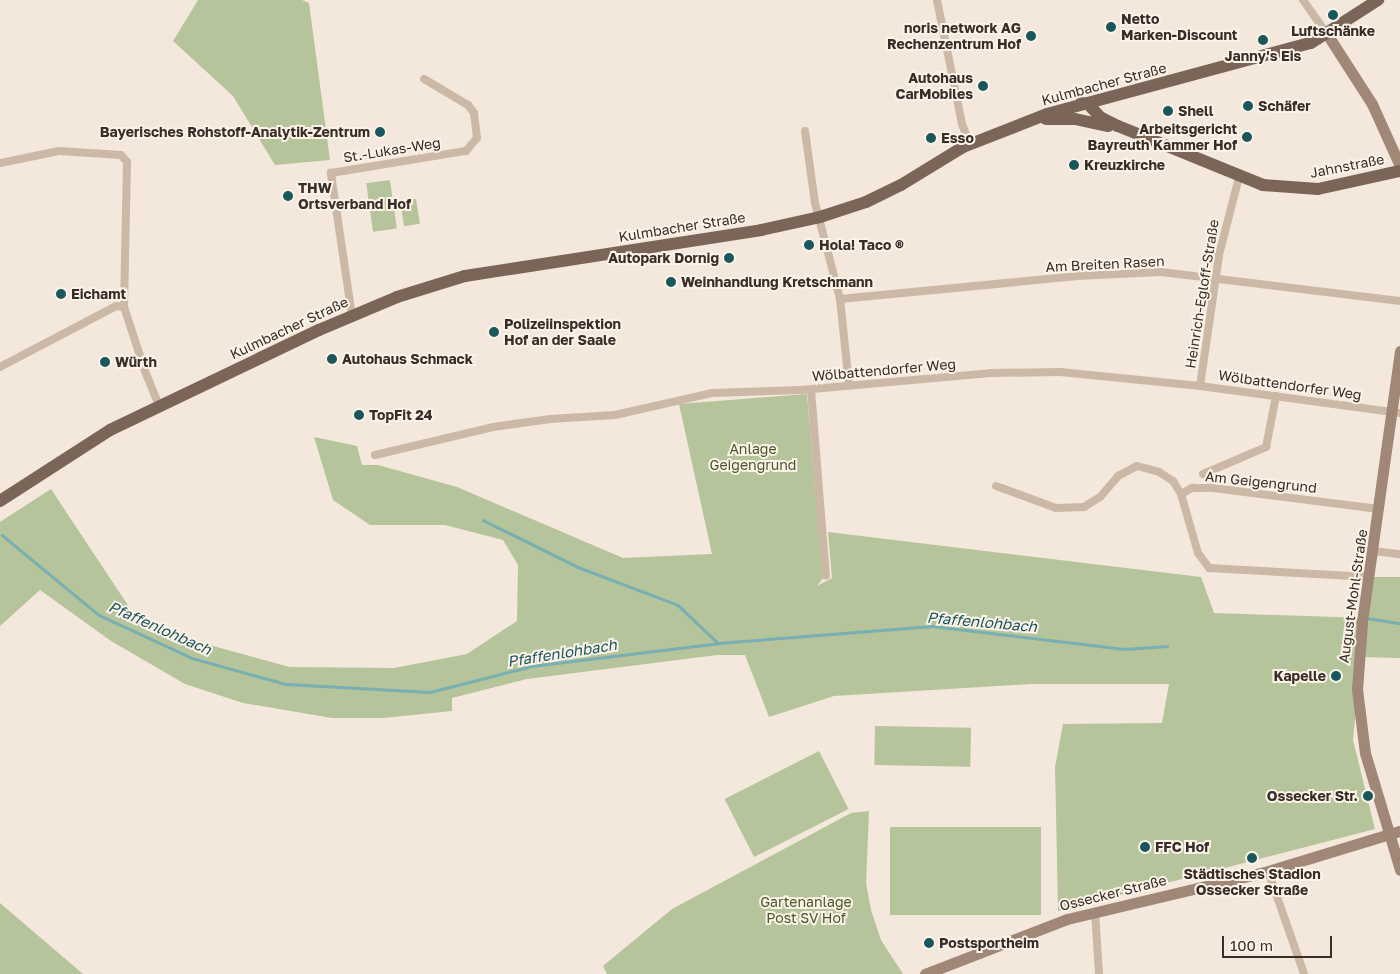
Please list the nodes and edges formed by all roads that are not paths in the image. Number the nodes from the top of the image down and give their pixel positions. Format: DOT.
graph roads {
  1 [pos="937,0"];
  2 [pos="1302,0"];
  3 [pos="1378,0"];
  4 [pos="1327,34"];
  5 [pos="424,79"];
  6 [pos="1081,103"];
  7 [pos="1030,121"];
  8 [pos="805,131"];
  9 [pos="1144,136"];
  10 [pos="970,145"];
  11 [pos="0,163"];
  12 [pos="1400,166"];
  13 [pos="1400,171"];
  14 [pos="1238,178"];
  15 [pos="820,216"];
  16 [pos="1216,278"];
  17 [pos="840,299"];
  18 [pos="1400,301"];
  19 [pos="124,307"];
  20 [pos="352,316"];
  21 [pos="1400,351"];
  22 [pos="0,367"];
  23 [pos="848,385"];
  24 [pos="1200,386"];
  25 [pos="810,390"];
  26 [pos="1276,396"];
  27 [pos="160,405"];
  28 [pos="1396,412"];
  29 [pos="375,455"];
  30 [pos="1203,474"];
  31 [pos="996,486"];
  32 [pos="1181,494"];
  33 [pos="0,501"];
  34 [pos="1379,509"];
  35 [pos="1374,551"];
  36 [pos="1400,554"];
  37 [pos="1202,561"];
  38 [pos="1206,571"];
  39 [pos="826,575"];
  40 [pos="1369,577"];
  41 [pos="1394,833"];
  42 [pos="1400,870"];
  43 [pos="1268,871"];
  44 [pos="1096,912"];
  45 [pos="925,974"];
  46 [pos="1100,974"];
  47 [pos="1304,974"];
  1 -- 10 [label="street"];
  2 -- 4 [label="street"];
  3 -- 4 [label="main road, Kulmbacher Straße"];
  4 -- 6 [label="main road, Kulmbacher Straße"];
  4 -- 12 [label="main road"];
  5 -- 20 [label="street, St.-Lukas-Weg"];
  6 -- 7 [label="main road, Kulmbacher Straße"];
  6 -- 9 [label="main road, Jahnstraße"];
  7 -- 9 [label="main road"];
  7 -- 10 [label="main road, Kulmbacher Straße"];
  8 -- 15 [label="street"];
  9 -- 14 [label="main road, Jahnstraße"];
  10 -- 15 [label="main road, Kulmbacher Straße"];
  11 -- 19 [label="street"];
  13 -- 14 [label="main road, Jahnstraße"];
  14 -- 16 [label="street, Heinrich-Egloff-Straße"];
  15 -- 17 [label="street"];
  15 -- 20 [label="main road, Kulmbacher Straße"];
  16 -- 17 [label="street, Am Breiten Rasen"];
  16 -- 18 [label="street, Am Breiten Rasen"];
  16 -- 24 [label="street, Heinrich-Egloff-Straße"];
  17 -- 23 [label="street"];
  19 -- 22 [label="street"];
  19 -- 27 [label="street"];
  20 -- 27 [label="main road, Kulmbacher Straße"];
  21 -- 28 [label="main road, August-Mohl-Straße"];
  23 -- 24 [label="street, Wölbattendorfer Weg"];
  23 -- 25 [label="street, Wölbattendorfer Weg"];
  24 -- 26 [label="street, Wölbattendorfer Weg"];
  25 -- 29 [label="street, Wölbattendorfer Weg"];
  25 -- 39 [label="street"];
  26 -- 28 [label="street, Wölbattendorfer Weg"];
  26 -- 30 [label="street, Am Geigengrund"];
  27 -- 33 [label="main road, Kulmbacher Straße"];
  28 -- 34 [label="main road, August-Mohl-Straße"];
  31 -- 32 [label="street"];
  32 -- 34 [label="street, Am Geigengrund"];
  32 -- 37 [label="street"];
  34 -- 35 [label="main road, August-Mohl-Straße"];
  35 -- 36 [label="street"];
  35 -- 40 [label="main road, August-Mohl-Straße"];
  37 -- 38 [label="street"];
  37 -- 40 [label="street"];
  40 -- 41 [label="main road, August-Mohl-Straße"];
  41 -- 42 [label="main road, August-Mohl-Straße"];
  41 -- 43 [label="main road, Ossecker Straße"];
  43 -- 44 [label="main road, Ossecker Straße"];
  43 -- 47 [label="street"];
  44 -- 45 [label="main road, Ossecker Straße"];
  44 -- 46 [label="street"];
}
